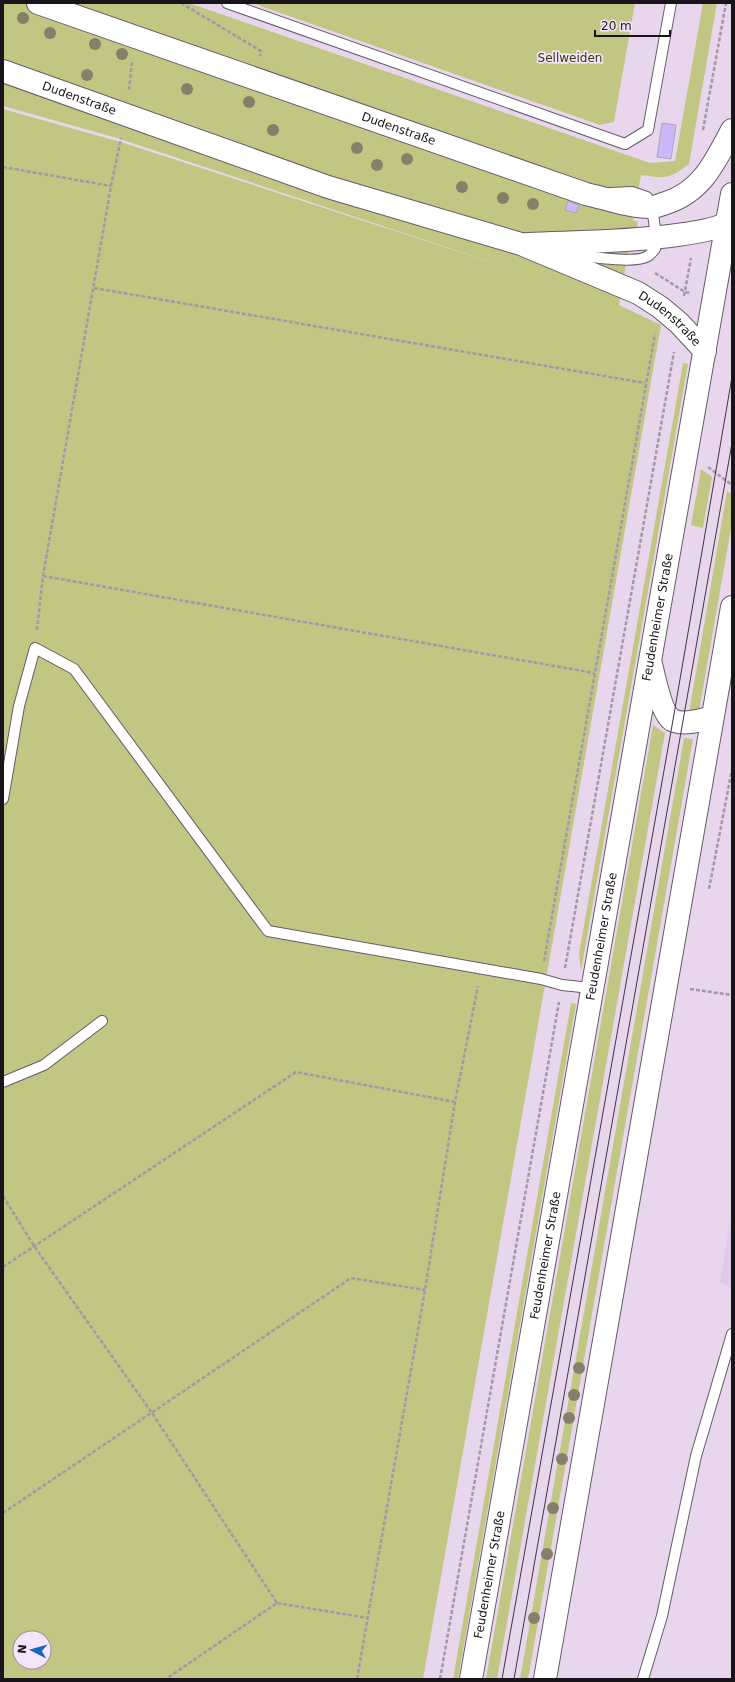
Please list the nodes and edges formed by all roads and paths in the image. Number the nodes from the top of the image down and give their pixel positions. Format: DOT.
graph roads {
  1 [pos="38,3"];
  2 [pos="181,3"];
  3 [pos="227,3"];
  4 [pos="671,3"];
  5 [pos="726,3"];
  6 [pos="134,36"];
  7 [pos="259,62"];
  8 [pos="3,71"];
  9 [pos="126,114"];
  10 [pos="732,130"];
  11 [pos="703,131"];
  12 [pos="3,167"];
  13 [pos="111,186"];
  14 [pos="732,194"];
  15 [pos="652,207"];
  16 [pos="729,222"];
  17 [pos="695,233"];
  18 [pos="656,238"];
  19 [pos="521,244"];
  20 [pos="94,288"];
  21 [pos="679,323"];
  22 [pos="655,330"];
  23 [pos="705,351"];
  24 [pos="645,383"];
  25 [pos="707,466"];
  26 [pos="732,485"];
  27 [pos="43,576"];
  28 [pos="732,607"];
  29 [pos="35,648"];
  30 [pos="650,661"];
  31 [pos="594,673"];
  32 [pos="712,717"];
  33 [pos="3,799"];
  34 [pos="481,969"];
  35 [pos="541,980"];
  36 [pos="562,985"];
  37 [pos="591,988"];
  38 [pos="690,989"];
  39 [pos="732,995"];
  40 [pos="102,1021"];
  41 [pos="3,1082"];
  42 [pos="455,1102"];
  43 [pos="3,1196"];
  44 [pos="34,1246"];
  45 [pos="3,1267"];
  46 [pos="425,1290"];
  47 [pos="732,1334"];
  48 [pos="152,1413"];
  49 [pos="3,1513"];
  50 [pos="277,1603"];
  51 [pos="368,1618"];
  52 [pos="166,1679"];
  53 [pos="357,1679"];
  54 [pos="440,1679"];
  55 [pos="471,1679"];
  56 [pos="545,1679"];
  57 [pos="643,1679"];
  1 -- 6 [label="main road, Dudenstraße"];
  2 -- 7 [label="path"];
  3 -- 4 [label="lane"];
  5 -- 11 [label="path"];
  6 -- 9 [label="path"];
  6 -- 15 [label="main road, Dudenstraße"];
  8 -- 9 [label="main road, Dudenstraße"];
  9 -- 13 [label="path"];
  9 -- 19 [label="main road, Dudenstraße"];
  10 -- 15 [label="main road, Dudenstraße"];
  12 -- 13 [label="path"];
  13 -- 20 [label="path"];
  14 -- 16 [label="main road, Feudenheimer Straße"];
  15 -- 18 [label="lane"];
  16 -- 17 [label="main road, Dudenstraße"];
  16 -- 23 [label="main road, Feudenheimer Straße"];
  17 -- 18 [label="main road, Dudenstraße"];
  17 -- 21 [label="path"];
  18 -- 19 [label="main road, Dudenstraße"];
  19 -- 21 [label="main road, Dudenstraße"];
  20 -- 24 [label="path"];
  20 -- 27 [label="path"];
  21 -- 23 [label="main road, Dudenstraße"];
  21 -- 36 [label="path"];
  22 -- 24 [label="path"];
  23 -- 30 [label="main road, Feudenheimer Straße"];
  24 -- 31 [label="path"];
  25 -- 26 [label="path"];
  27 -- 29 [label="path"];
  27 -- 31 [label="path"];
  28 -- 32 [label="main road"];
  29 -- 33 [label="lane"];
  29 -- 34 [label="lane"];
  30 -- 32 [label="main road"];
  30 -- 37 [label="main road, Feudenheimer Straße"];
  31 -- 35 [label="path"];
  32 -- 56 [label="main road"];
  34 -- 35 [label="lane"];
  34 -- 42 [label="path"];
  35 -- 36 [label="lane"];
  36 -- 37 [label="lane"];
  36 -- 54 [label="path"];
  37 -- 55 [label="main road, Feudenheimer Straße"];
  38 -- 39 [label="path"];
  40 -- 41 [label="lane"];
  42 -- 44 [label="path"];
  42 -- 46 [label="path"];
  43 -- 44 [label="path"];
  44 -- 45 [label="path"];
  44 -- 48 [label="path"];
  46 -- 48 [label="path"];
  46 -- 51 [label="path"];
  47 -- 57 [label="lane"];
  48 -- 49 [label="path"];
  48 -- 50 [label="path"];
  50 -- 51 [label="path"];
  50 -- 52 [label="path"];
  51 -- 53 [label="path"];
}
